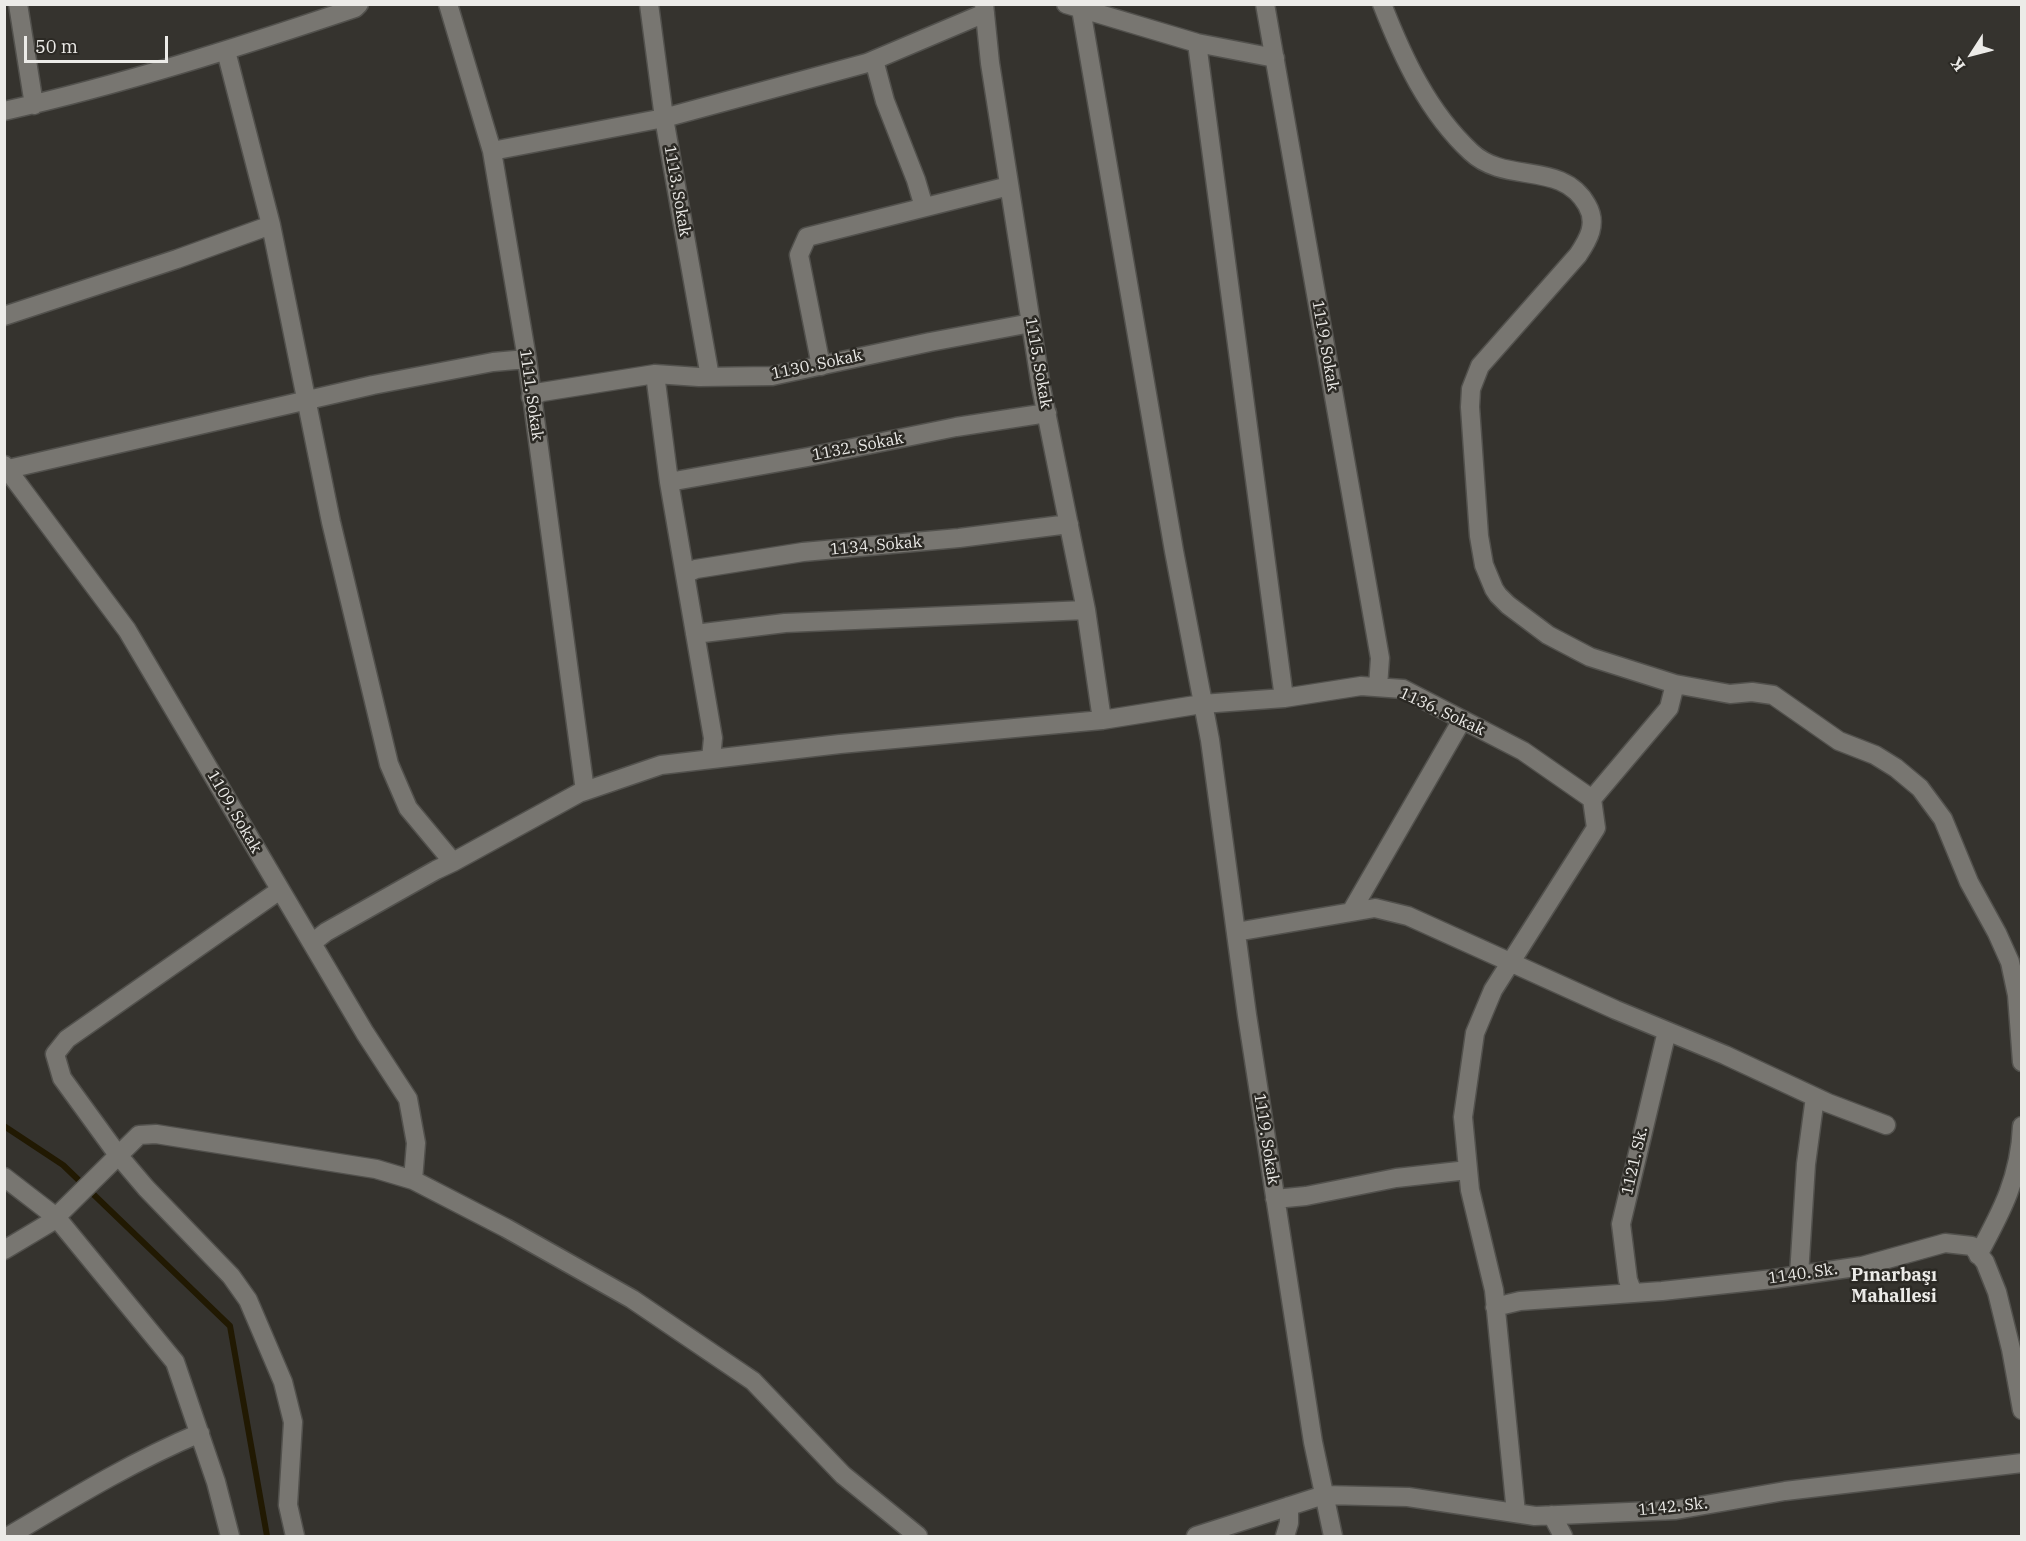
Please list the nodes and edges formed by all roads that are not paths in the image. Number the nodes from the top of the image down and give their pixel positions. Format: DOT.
graph roads {
  1 [pos="18,4"];
  2 [pos="359,4"];
  3 [pos="448,4"];
  4 [pos="649,4"];
  5 [pos="1265,4"];
  6 [pos="1382,4"];
  7 [pos="1074,7"];
  8 [pos="984,9"];
  9 [pos="1197,43"];
  10 [pos="226,51"];
  11 [pos="1275,58"];
  12 [pos="874,60"];
  13 [pos="34,105"];
  14 [pos="4,111"];
  15 [pos="664,118"];
  16 [pos="492,151"];
  17 [pos="1009,186"];
  18 [pos="924,207"];
  19 [pos="271,225"];
  20 [pos="4,316"];
  21 [pos="1031,323"];
  22 [pos="527,359"];
  23 [pos="821,366"];
  24 [pos="655,374"];
  25 [pos="710,377"];
  26 [pos="531,397"];
  27 [pos="308,400"];
  28 [pos="1047,413"];
  29 [pos="6,468"];
  30 [pos="669,482"];
  31 [pos="1069,524"];
  32 [pos="685,574"];
  33 [pos="1086,610"];
  34 [pos="695,634"];
  35 [pos="1675,684"];
  36 [pos="1378,687"];
  37 [pos="1284,698"];
  38 [pos="1202,704"];
  39 [pos="1102,720"];
  40 [pos="1462,720"];
  41 [pos="711,759"];
  42 [pos="585,791"];
  43 [pos="1592,799"];
  44 [pos="453,862"];
  45 [pos="280,890"];
  46 [pos="1351,912"];
  47 [pos="1236,932"];
  48 [pos="312,944"];
  49 [pos="1509,962"];
  50 [pos="1667,1031"];
  51 [pos="2022,1062"];
  52 [pos="1815,1097"];
  53 [pos="1886,1125"];
  54 [pos="2022,1126"];
  55 [pos="115,1158"];
  56 [pos="1468,1170"];
  57 [pos="4,1177"];
  58 [pos="413,1180"];
  59 [pos="1275,1199"];
  60 [pos="59,1214"];
  61 [pos="4,1250"];
  62 [pos="1978,1254"];
  63 [pos="1799,1275"];
  64 [pos="1633,1293"];
  65 [pos="1496,1307"];
  66 [pos="2022,1410"];
  67 [pos="200,1433"];
  68 [pos="2022,1463"];
  69 [pos="1324,1495"];
  70 [pos="1289,1506"];
  71 [pos="1516,1513"];
  72 [pos="1552,1515"];
  73 [pos="9,1536"];
  74 [pos="230,1536"];
  75 [pos="295,1536"];
  76 [pos="918,1536"];
  77 [pos="1196,1536"];
  78 [pos="1285,1536"];
  79 [pos="1333,1536"];
  80 [pos="1563,1536"];
  1 -- 13 [label="street"];
  2 -- 10 [label="street"];
  3 -- 16 [label="street, 1111. Sokak"];
  4 -- 15 [label="street, 1113. Sokak"];
  5 -- 11 [label="street, 1119. Sokak"];
  6 -- 35 [label="street"];
  7 -- 9 [label="street"];
  7 -- 38 [label="street, 1119. Sokak"];
  8 -- 12 [label="street"];
  8 -- 17 [label="street, 1115. Sokak"];
  9 -- 11 [label="street"];
  9 -- 37 [label="street"];
  10 -- 13 [label="street"];
  10 -- 19 [label="street"];
  11 -- 36 [label="street, 1119. Sokak"];
  12 -- 15 [label="street"];
  12 -- 18 [label="street"];
  13 -- 14 [label="street"];
  15 -- 16 [label="street"];
  15 -- 25 [label="street, 1113. Sokak"];
  16 -- 22 [label="street, 1111. Sokak"];
  17 -- 18 [label="street"];
  17 -- 21 [label="street, 1115. Sokak"];
  18 -- 23 [label="street"];
  19 -- 20 [label="street"];
  19 -- 27 [label="street"];
  21 -- 23 [label="street, 1130. Sokak"];
  21 -- 28 [label="street, 1115. Sokak"];
  22 -- 26 [label="street, 1111. Sokak"];
  22 -- 27 [label="street"];
  23 -- 25 [label="street, 1130. Sokak"];
  24 -- 25 [label="street, 1130. Sokak"];
  24 -- 26 [label="street, 1130. Sokak"];
  24 -- 30 [label="street"];
  26 -- 42 [label="street, 1111. Sokak"];
  27 -- 29 [label="street"];
  27 -- 44 [label="street"];
  28 -- 30 [label="street, 1132. Sokak"];
  28 -- 31 [label="street, 1115. Sokak"];
  29 -- 45 [label="street, 1109. Sokak"];
  30 -- 32 [label="street"];
  31 -- 32 [label="street, 1134. Sokak"];
  31 -- 33 [label="street, 1115. Sokak"];
  32 -- 34 [label="street"];
  33 -- 34 [label="street"];
  33 -- 39 [label="street, 1115. Sokak"];
  34 -- 41 [label="street"];
  35 -- 43 [label="street"];
  35 -- 51 [label="street"];
  36 -- 37 [label="street, 1136. Sokak"];
  36 -- 40 [label="street, 1136. Sokak"];
  37 -- 38 [label="street, 1136. Sokak"];
  38 -- 39 [label="street, 1136. Sokak"];
  38 -- 47 [label="street, 1119. Sokak"];
  39 -- 41 [label="street, 1136. Sokak"];
  40 -- 43 [label="street, 1136. Sokak"];
  40 -- 46 [label="street"];
  41 -- 42 [label="street, 1136. Sokak"];
  42 -- 44 [label="street, 1136. Sokak"];
  43 -- 49 [label="street"];
  44 -- 48 [label="street, 1136. Sokak"];
  45 -- 48 [label="street, 1109. Sokak"];
  45 -- 55 [label="street"];
  46 -- 47 [label="street"];
  46 -- 49 [label="street"];
  47 -- 59 [label="street, 1119. Sokak"];
  48 -- 58 [label="street, 1109. Sokak"];
  49 -- 50 [label="street"];
  49 -- 56 [label="street"];
  50 -- 52 [label="street"];
  50 -- 64 [label="street, 1121. Sk."];
  52 -- 53 [label="street"];
  52 -- 63 [label="street"];
  54 -- 62 [label="street"];
  55 -- 58 [label="street"];
  55 -- 60 [label="street"];
  55 -- 75 [label="street"];
  56 -- 59 [label="street"];
  56 -- 65 [label="street"];
  57 -- 60 [label="street"];
  58 -- 76 [label="street"];
  59 -- 69 [label="street, 1119. Sokak"];
  60 -- 61 [label="street"];
  60 -- 67 [label="street"];
  62 -- 63 [label="street, 1140. Sk."];
  62 -- 66 [label="street"];
  63 -- 64 [label="street, 1140. Sk."];
  64 -- 65 [label="street, 1140. Sk."];
  65 -- 71 [label="street"];
  67 -- 73 [label="street"];
  67 -- 74 [label="street"];
  68 -- 72 [label="street, 1142. Sk."];
  69 -- 70 [label="street, 1142. Sk."];
  69 -- 71 [label="street, 1142. Sk."];
  69 -- 79 [label="street, 1119. Sokak"];
  70 -- 77 [label="street, 1142. Sk."];
  70 -- 78 [label="street"];
  71 -- 72 [label="street, 1142. Sk."];
  72 -- 80 [label="street"];
}
